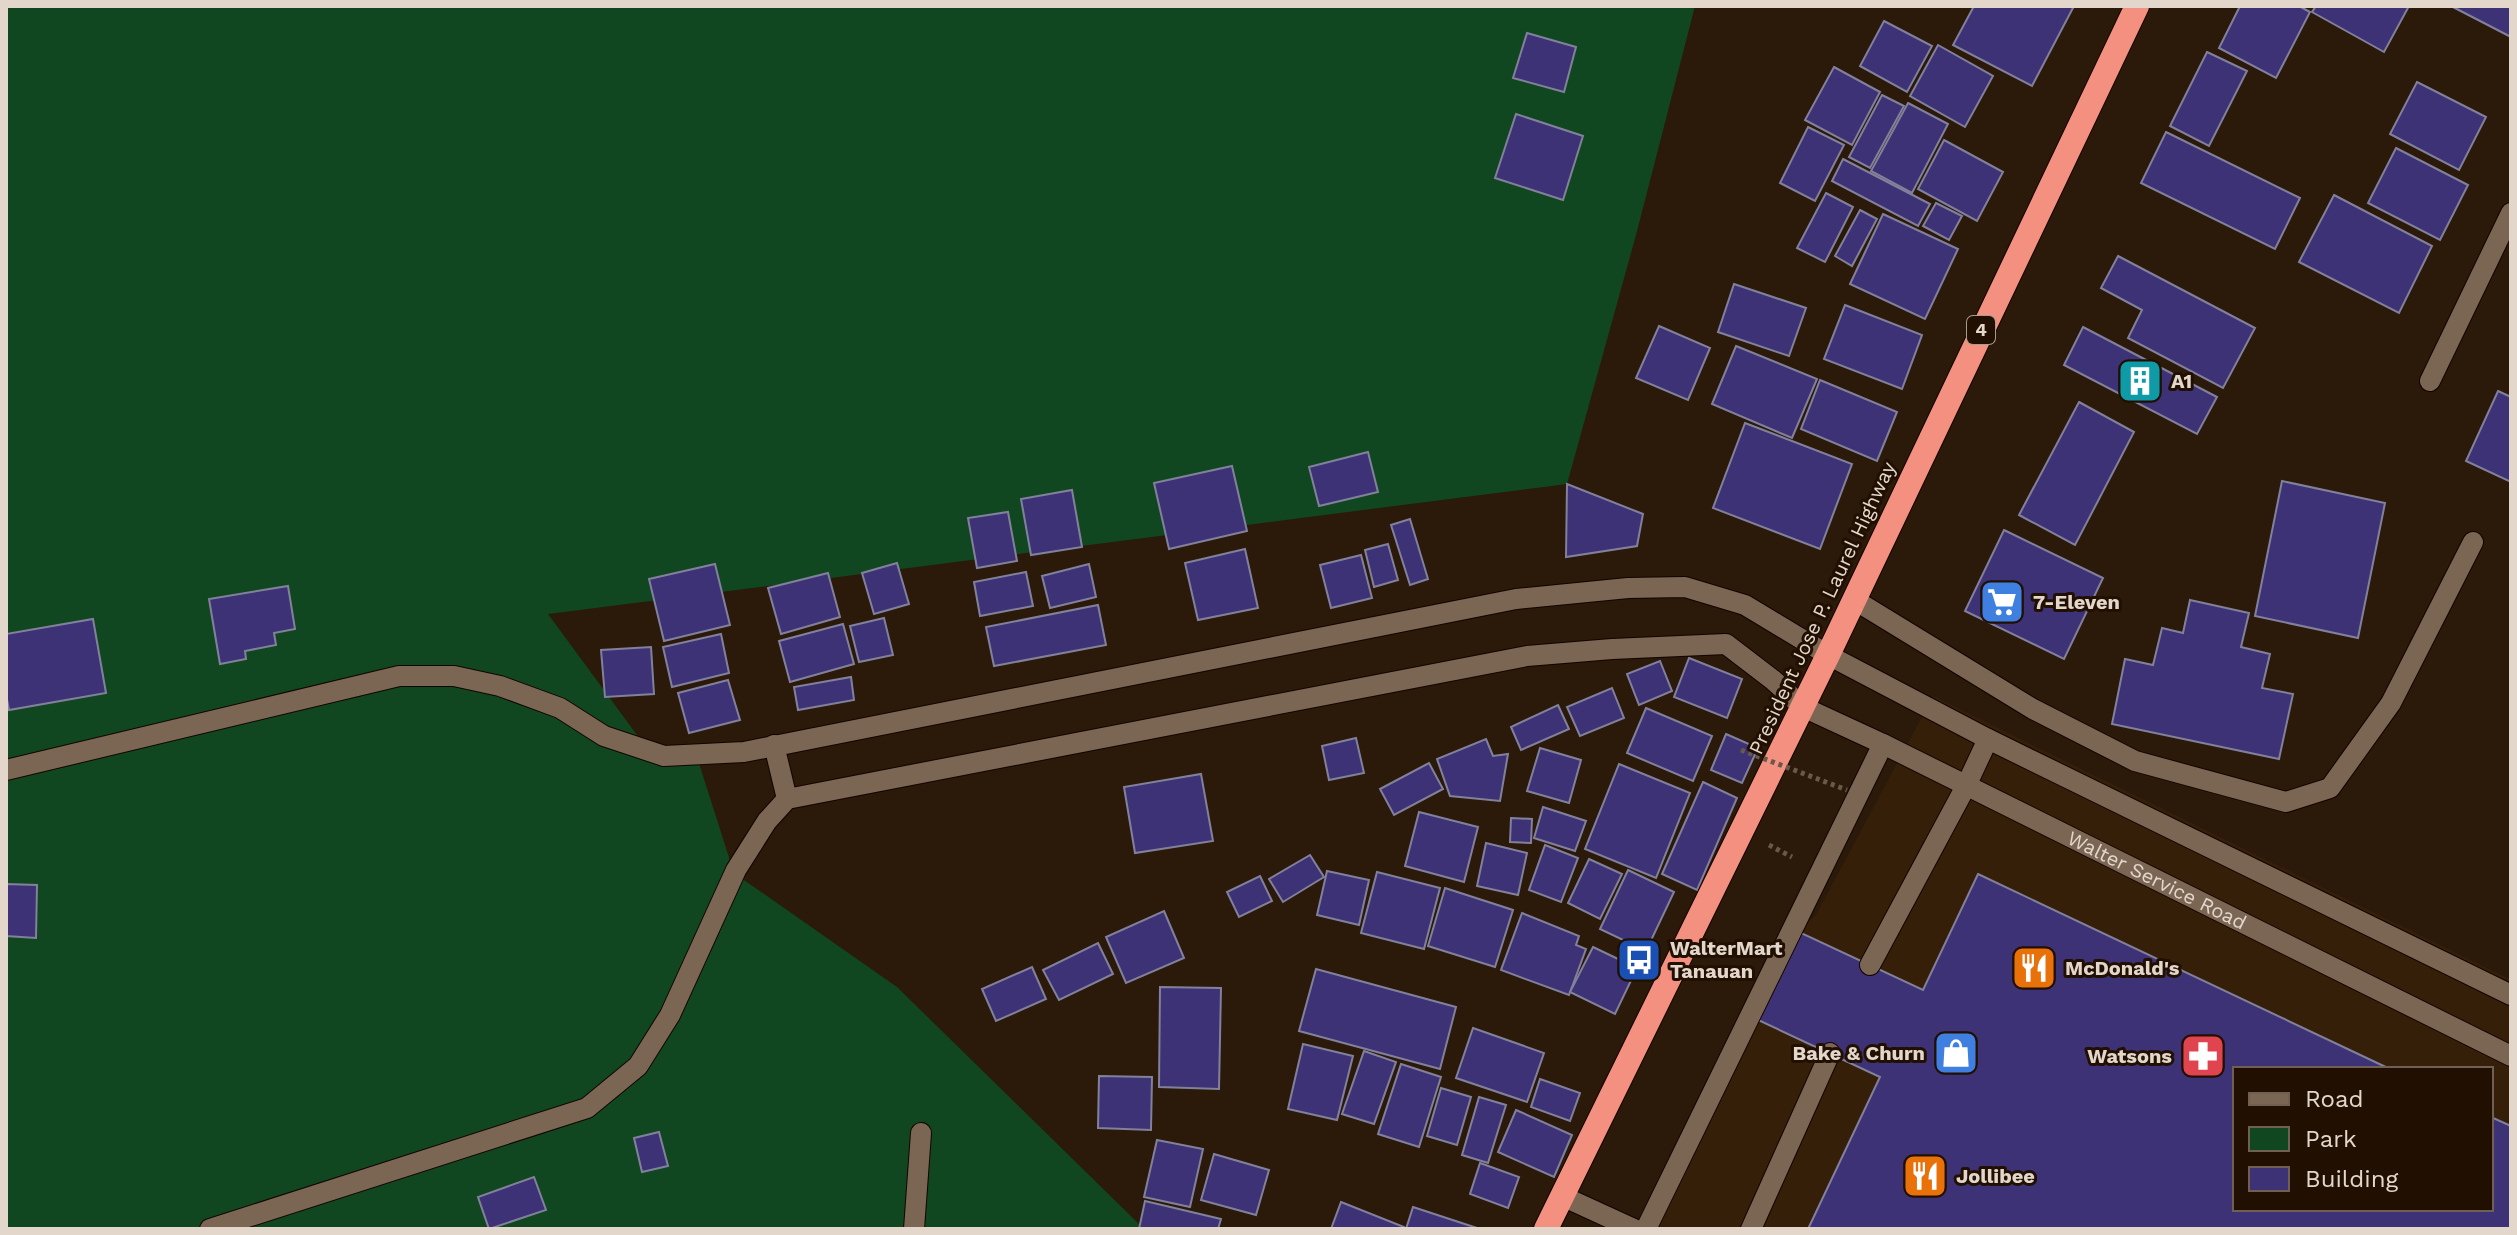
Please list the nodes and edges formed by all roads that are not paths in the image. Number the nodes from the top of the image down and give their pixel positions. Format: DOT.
graph roads {
  1 [pos="2137,6"];
  2 [pos="2511,213"];
  3 [pos="2430,381"];
  4 [pos="2473,542"];
  5 [pos="1853,599"];
  6 [pos="1828,655"];
  7 [pos="1803,707"];
  8 [pos="1988,739"];
  9 [pos="1883,744"];
  10 [pos="774,745"];
  11 [pos="6,770"];
  12 [pos="1966,786"];
  13 [pos="787,799"];
  14 [pos="1870,965"];
  15 [pos="2511,995"];
  16 [pos="1830,1053"];
  17 [pos="2511,1056"];
  18 [pos="921,1133"];
  19 [pos="1562,1196"];
  20 [pos="210,1229"];
  21 [pos="914,1229"];
  22 [pos="1546,1229"];
  23 [pos="1634,1229"];
  24 [pos="1646,1229"];
  25 [pos="1751,1229"];
  1 -- 5 [label="highway, President Jose P. Laurel Highway / 4"];
  2 -- 3 [label="street"];
  4 -- 5 [label="street"];
  5 -- 6 [label="highway, President Jose P. Laurel Highway / 4"];
  6 -- 7 [label="highway, President Jose P. Laurel Highway / 4"];
  6 -- 8 [label="street"];
  6 -- 10 [label="street"];
  7 -- 9 [label="street, Walter Service Road"];
  7 -- 13 [label="street, Walter Service Road"];
  7 -- 19 [label="highway, President Jose P. Laurel Highway / 4"];
  8 -- 12 [label="street"];
  8 -- 15 [label="street"];
  9 -- 12 [label="street, Walter Service Road"];
  9 -- 24 [label="street"];
  10 -- 11 [label="street"];
  10 -- 13 [label="street"];
  12 -- 14 [label="street"];
  12 -- 17 [label="street, Walter Service Road"];
  13 -- 20 [label="street"];
  16 -- 25 [label="street"];
  18 -- 21 [label="street"];
  19 -- 22 [label="highway, President Jose P. Laurel Highway / 4"];
  19 -- 23 [label="street"];
}
